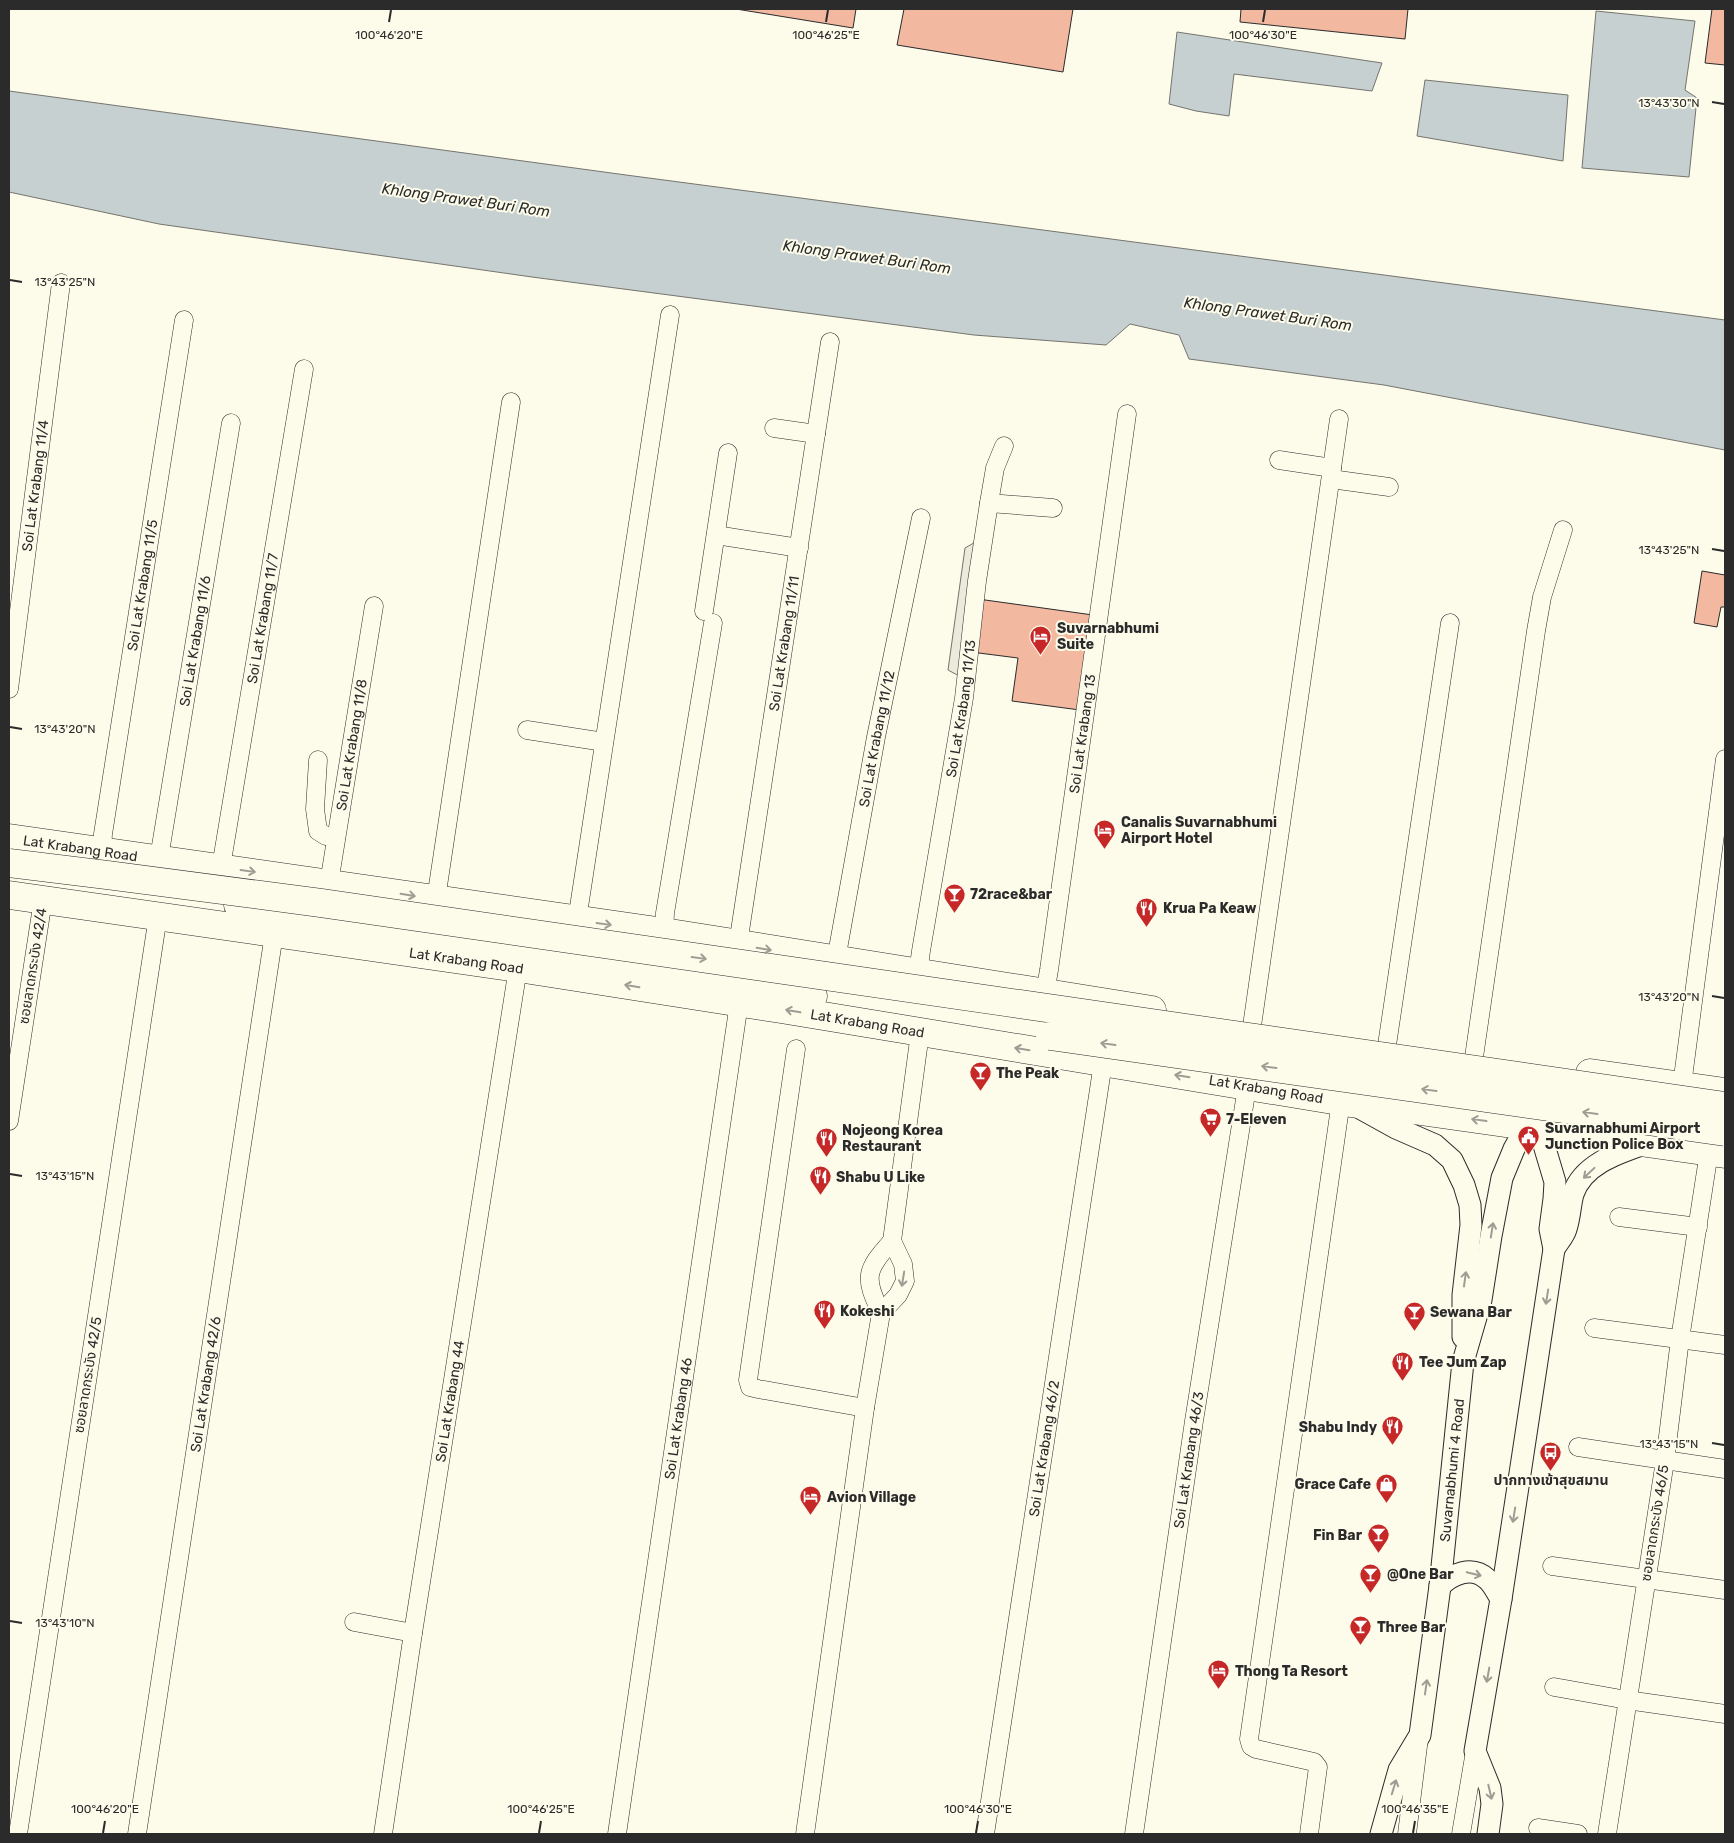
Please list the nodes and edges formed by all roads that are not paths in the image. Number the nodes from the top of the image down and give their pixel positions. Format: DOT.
graph roads {
  1 [pos="61,283"];
  2 [pos="670,315"];
  3 [pos="184,320"];
  4 [pos="830,342"];
  5 [pos="304,369"];
  6 [pos="511,402"];
  7 [pos="1127,414"];
  8 [pos="1340,419"];
  9 [pos="230,422"];
  10 [pos="774,428"];
  11 [pos="816,434"];
  12 [pos="1004,446"];
  13 [pos="728,453"];
  14 [pos="1279,460"];
  15 [pos="1332,474"];
  16 [pos="1389,487"];
  17 [pos="989,503"];
  18 [pos="1053,508"];
  19 [pos="921,518"];
  20 [pos="1563,530"];
  21 [pos="716,534"];
  22 [pos="799,548"];
  23 [pos="374,606"];
  24 [pos="1450,623"];
  25 [pos="9,689"];
  26 [pos="527,730"];
  27 [pos="604,742"];
  28 [pos="1725,759"];
  29 [pos="318,760"];
  30 [pos="9,838"];
  31 [pos="336,838"];
  32 [pos="102,851"];
  33 [pos="159,858"];
  34 [pos="9,863"];
  35 [pos="221,867"];
  36 [pos="9,876"];
  37 [pos="329,883"];
  38 [pos="9,896"];
  39 [pos="436,899"];
  40 [pos="43,900"];
  41 [pos="158,916"];
  42 [pos="577,920"];
  43 [pos="664,932"];
  44 [pos="274,934"];
  45 [pos="738,944"];
  46 [pos="836,960"];
  47 [pos="518,968"];
  48 [pos="918,973"];
  49 [pos="1045,993"];
  50 [pos="739,1002"];
  51 [pos="1252,1026"];
  52 [pos="920,1033"];
  53 [pos="1387,1045"];
  54 [pos="796,1048"];
  55 [pos="1486,1059"];
  56 [pos="1103,1063"];
  57 [pos="1653,1081"];
  58 [pos="1682,1085"];
  59 [pos="1247,1086"];
  60 [pos="1725,1092"];
  61 [pos="1346,1102"];
  62 [pos="1725,1106"];
  63 [pos="9,1121"];
  64 [pos="1534,1124"];
  65 [pos="1647,1143"];
  66 [pos="1720,1146"];
  67 [pos="1619,1218"];
  68 [pos="1698,1227"];
  69 [pos="892,1241"];
  70 [pos="1554,1249"];
  71 [pos="881,1313"];
  72 [pos="1594,1328"];
  73 [pos="1680,1339"];
  74 [pos="1725,1345"];
  75 [pos="1463,1362"];
  76 [pos="865,1408"];
  77 [pos="1578,1447"];
  78 [pos="1665,1461"];
  79 [pos="1725,1469"];
  80 [pos="1552,1566"];
  81 [pos="1646,1580"];
  82 [pos="1440,1586"];
  83 [pos="1725,1590"];
  84 [pos="1501,1599"];
  85 [pos="354,1622"];
  86 [pos="413,1633"];
  87 [pos="1554,1687"];
  88 [pos="1627,1700"];
  89 [pos="1725,1714"];
  90 [pos="1420,1735"];
  91 [pos="1475,1751"];
  92 [pos="1538,1828"];
  93 [pos="18,1834"];
  94 [pos="138,1834"];
  95 [pos="383,1834"];
  96 [pos="617,1834"];
  97 [pos="805,1834"];
  98 [pos="985,1834"];
  99 [pos="1134,1834"];
  100 [pos="1309,1834"];
  101 [pos="1382,1834"];
  102 [pos="1406,1834"];
  103 [pos="1461,1834"];
  104 [pos="1488,1834"];
  105 [pos="1578,1834"];
  106 [pos="1607,1834"];
  1 -- 25 [label="street, Soi Lat Krabang 11/4"];
  2 -- 27 [label="street"];
  3 -- 32 [label="street, Soi Lat Krabang 11/5"];
  4 -- 11 [label="street, Soi Lat Krabang 11/11"];
  5 -- 35 [label="street, Soi Lat Krabang 11/7"];
  6 -- 39 [label="street"];
  7 -- 49 [label="street, Soi Lat Krabang 13"];
  8 -- 15 [label="street"];
  9 -- 33 [label="street, Soi Lat Krabang 11/6"];
  10 -- 11 [label="street"];
  11 -- 22 [label="street, Soi Lat Krabang 11/11"];
  12 -- 17 [label="street, Soi Lat Krabang 11/13"];
  13 -- 21 [label="street"];
  14 -- 15 [label="street"];
  15 -- 16 [label="street"];
  15 -- 51 [label="street"];
  17 -- 18 [label="street"];
  17 -- 48 [label="street, Soi Lat Krabang 11/13"];
  19 -- 46 [label="street, Soi Lat Krabang 11/12"];
  20 -- 55 [label="street"];
  21 -- 22 [label="street"];
  21 -- 43 [label="street"];
  22 -- 45 [label="street, Soi Lat Krabang 11/11"];
  23 -- 31 [label="street, Soi Lat Krabang 11/8"];
  24 -- 53 [label="street"];
  26 -- 27 [label="street"];
  27 -- 42 [label="street"];
  28 -- 58 [label="street"];
  29 -- 31 [label="street"];
  30 -- 32 [label="main road, Lat Krabang Road"];
  31 -- 37 [label="street, Soi Lat Krabang 11/8"];
  32 -- 33 [label="main road, Lat Krabang Road"];
  33 -- 35 [label="main road, Lat Krabang Road"];
  34 -- 62 [label="main road, one-way, bridge"];
  35 -- 37 [label="main road, Lat Krabang Road, one-way"];
  66 -- 36 [label="main road, one-way, bridge"];
  37 -- 39 [label="main road, Lat Krabang Road, one-way"];
  38 -- 40 [label="main road, Lat Krabang Road"];
  39 -- 42 [label="main road, Lat Krabang Road"];
  40 -- 41 [label="main road, Lat Krabang Road"];
  40 -- 63 [label="street, ซอยลาดกระบัง 42/4"];
  41 -- 44 [label="main road, Lat Krabang Road"];
  41 -- 93 [label="street, ซอยลาดกระบัง 42/5"];
  42 -- 43 [label="main road, Lat Krabang Road, one-way"];
  43 -- 45 [label="main road, Lat Krabang Road"];
  44 -- 47 [label="main road, Lat Krabang Road"];
  44 -- 94 [label="street, Soi Lat Krabang 42/6"];
  45 -- 46 [label="main road, Lat Krabang Road, one-way"];
  46 -- 48 [label="main road, Lat Krabang Road"];
  50 -- 47 [label="main road, Lat Krabang Road, one-way"];
  47 -- 86 [label="street, Soi Lat Krabang 44"];
  48 -- 49 [label="main road, Lat Krabang Road"];
  49 -- 51 [label="main road, Lat Krabang Road"];
  52 -- 50 [label="main road, Lat Krabang Road, one-way"];
  50 -- 96 [label="street, Soi Lat Krabang 46"];
  51 -- 53 [label="main road, Lat Krabang Road"];
  56 -- 52 [label="main road, Lat Krabang Road, one-way"];
  52 -- 69 [label="street"];
  53 -- 55 [label="main road, Lat Krabang Road"];
  54 -- 76 [label="street"];
  55 -- 57 [label="main road, Lat Krabang Road"];
  55 -- 64 [label="street"];
  59 -- 56 [label="main road, Lat Krabang Road, one-way"];
  56 -- 98 [label="street, Soi Lat Krabang 46/2"];
  57 -- 58 [label="main road, Lat Krabang Road"];
  57 -- 64 [label="street, Suvarnabhumi 4 Road"];
  58 -- 60 [label="main road, Lat Krabang Road"];
  59 -- 61 [label="main road, Lat Krabang Road"];
  59 -- 99 [label="street, Soi Lat Krabang 46/3"];
  64 -- 61 [label="main road, Lat Krabang Road, one-way"];
  75 -- 61 [label="street, one-way"];
  61 -- 100 [label="street"];
  64 -- 65 [label="main road, Lat Krabang Road"];
  64 -- 70 [label="street"];
  75 -- 64 [label="street, Suvarnabhumi 4 Road, one-way"];
  65 -- 66 [label="main road, Lat Krabang Road"];
  65 -- 70 [label="street, one-way"];
  66 -- 68 [label="street, ซอยลาดกระบัง 46/5"];
  67 -- 68 [label="street"];
  68 -- 73 [label="street, ซอยลาดกระบัง 46/5"];
  69 -- 71 [label="street"];
  69 -- 71 [label="street, one-way"];
  70 -- 84 [label="street, one-way"];
  71 -- 76 [label="street"];
  72 -- 73 [label="street"];
  73 -- 74 [label="street"];
  73 -- 78 [label="street, ซอยลาดกระบัง 46/5"];
  75 -- 82 [label="street, Suvarnabhumi 4 Road"];
  76 -- 97 [label="street"];
  77 -- 78 [label="street"];
  78 -- 79 [label="street"];
  78 -- 81 [label="street, ซอยลาดกระบัง 46/5"];
  80 -- 81 [label="street"];
  81 -- 83 [label="street"];
  81 -- 88 [label="street, ซอยลาดกระบัง 46/5"];
  82 -- 84 [label="street, one-way"];
  90 -- 82 [label="street, Suvarnabhumi 4 Road, one-way"];
  84 -- 91 [label="street, one-way"];
  85 -- 86 [label="street"];
  86 -- 95 [label="street, Soi Lat Krabang 44"];
  87 -- 88 [label="street"];
  88 -- 89 [label="street"];
  88 -- 106 [label="street, ซอยลาดกระบัง 46/5"];
  101 -- 90 [label="street, one-way"];
  90 -- 102 [label="street, Suvarnabhumi 4 Road"];
  91 -- 103 [label="street"];
  91 -- 104 [label="street, one-way"];
  92 -- 105 [label="street"];
}
